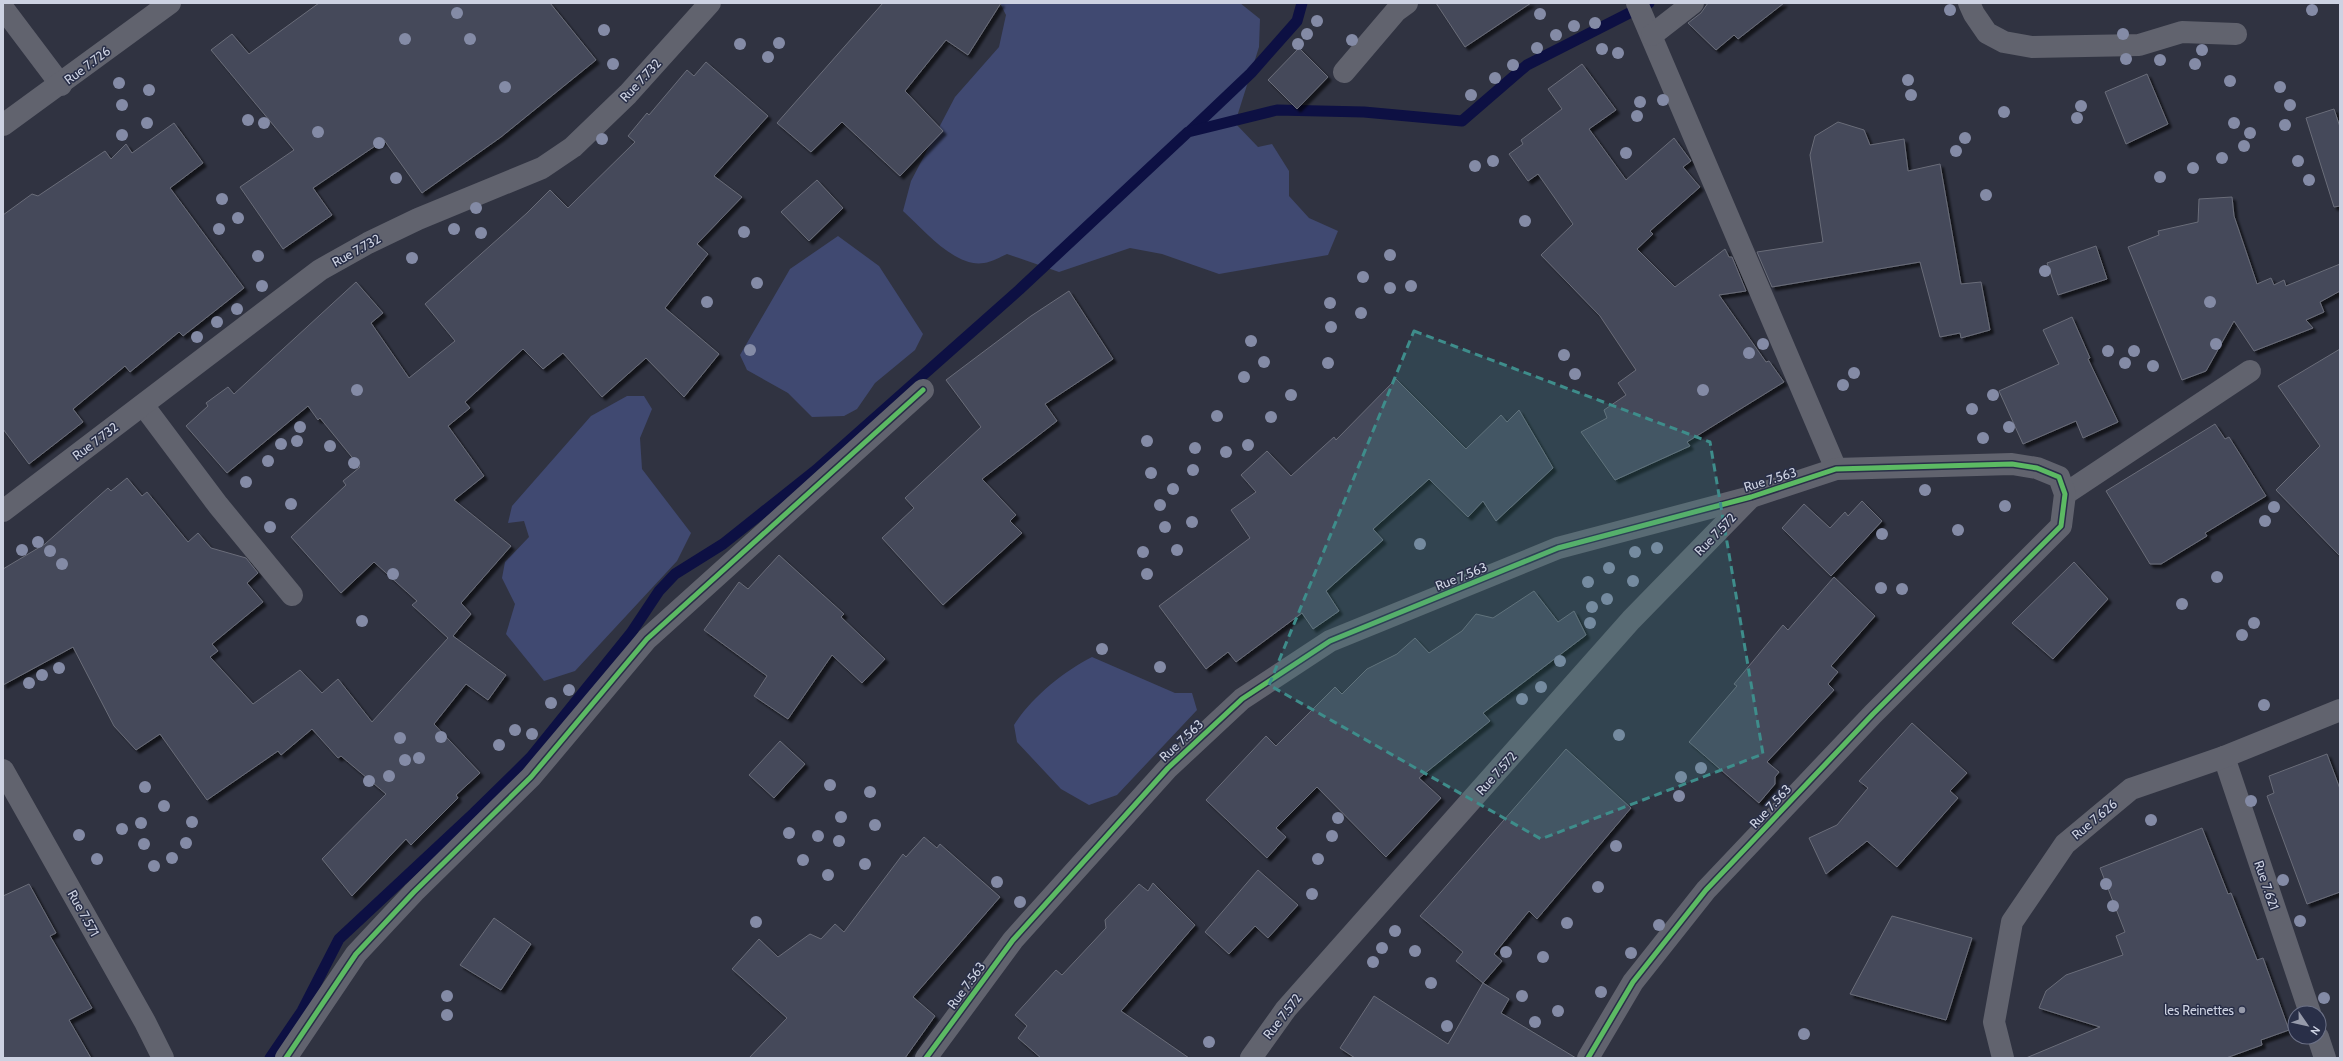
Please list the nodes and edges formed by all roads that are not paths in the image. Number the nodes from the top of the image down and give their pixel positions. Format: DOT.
graph roads {
  1 [pos="170,3"];
  2 [pos="710,3"];
  3 [pos="1407,3"];
  4 [pos="1693,3"];
  5 [pos="1969,3"];
  6 [pos="3,8"];
  7 [pos="1640,9"];
  8 [pos="2236,34"];
  9 [pos="1652,35"];
  10 [pos="1344,72"];
  11 [pos="61,85"];
  12 [pos="3,126"];
  13 [pos="2250,371"];
  14 [pos="923,390"];
  15 [pos="143,405"];
  16 [pos="1836,469"];
  17 [pos="2065,494"];
  18 [pos="1751,497"];
  19 [pos="3,511"];
  20 [pos="292,594"];
  21 [pos="2340,710"];
  22 [pos="2224,756"];
  23 [pos="3,770"];
  24 [pos="2307,1005"];
  25 [pos="2321,1045"];
  26 [pos="163,1058"];
  27 [pos="286,1058"];
  28 [pos="926,1058"];
  29 [pos="1251,1058"];
  30 [pos="1588,1058"];
  31 [pos="2003,1058"];
  32 [pos="2325,1058"];
  1 -- 11 [label="street, Rue 7.726"];
  2 -- 15 [label="street, Rue 7.732"];
  3 -- 10 [label="street"];
  4 -- 9 [label="street"];
  5 -- 8 [label="street"];
  6 -- 11 [label="street"];
  7 -- 9 [label="street"];
  9 -- 16 [label="street"];
  11 -- 12 [label="street, Rue 7.726"];
  13 -- 17 [label="street"];
  14 -- 27 [label="street"];
  15 -- 19 [label="street, Rue 7.732"];
  15 -- 20 [label="street"];
  16 -- 17 [label="street, Rue 7.563"];
  16 -- 18 [label="street, Rue 7.563"];
  17 -- 30 [label="street, Rue 7.563"];
  18 -- 28 [label="street, Rue 7.563"];
  18 -- 29 [label="street, Rue 7.572"];
  21 -- 22 [label="street, Rue 7.626"];
  22 -- 24 [label="street, Rue 7.621"];
  22 -- 31 [label="street, Rue 7.626"];
  23 -- 26 [label="street, Rue 7.571"];
  25 -- 32 [label="street"];
}
